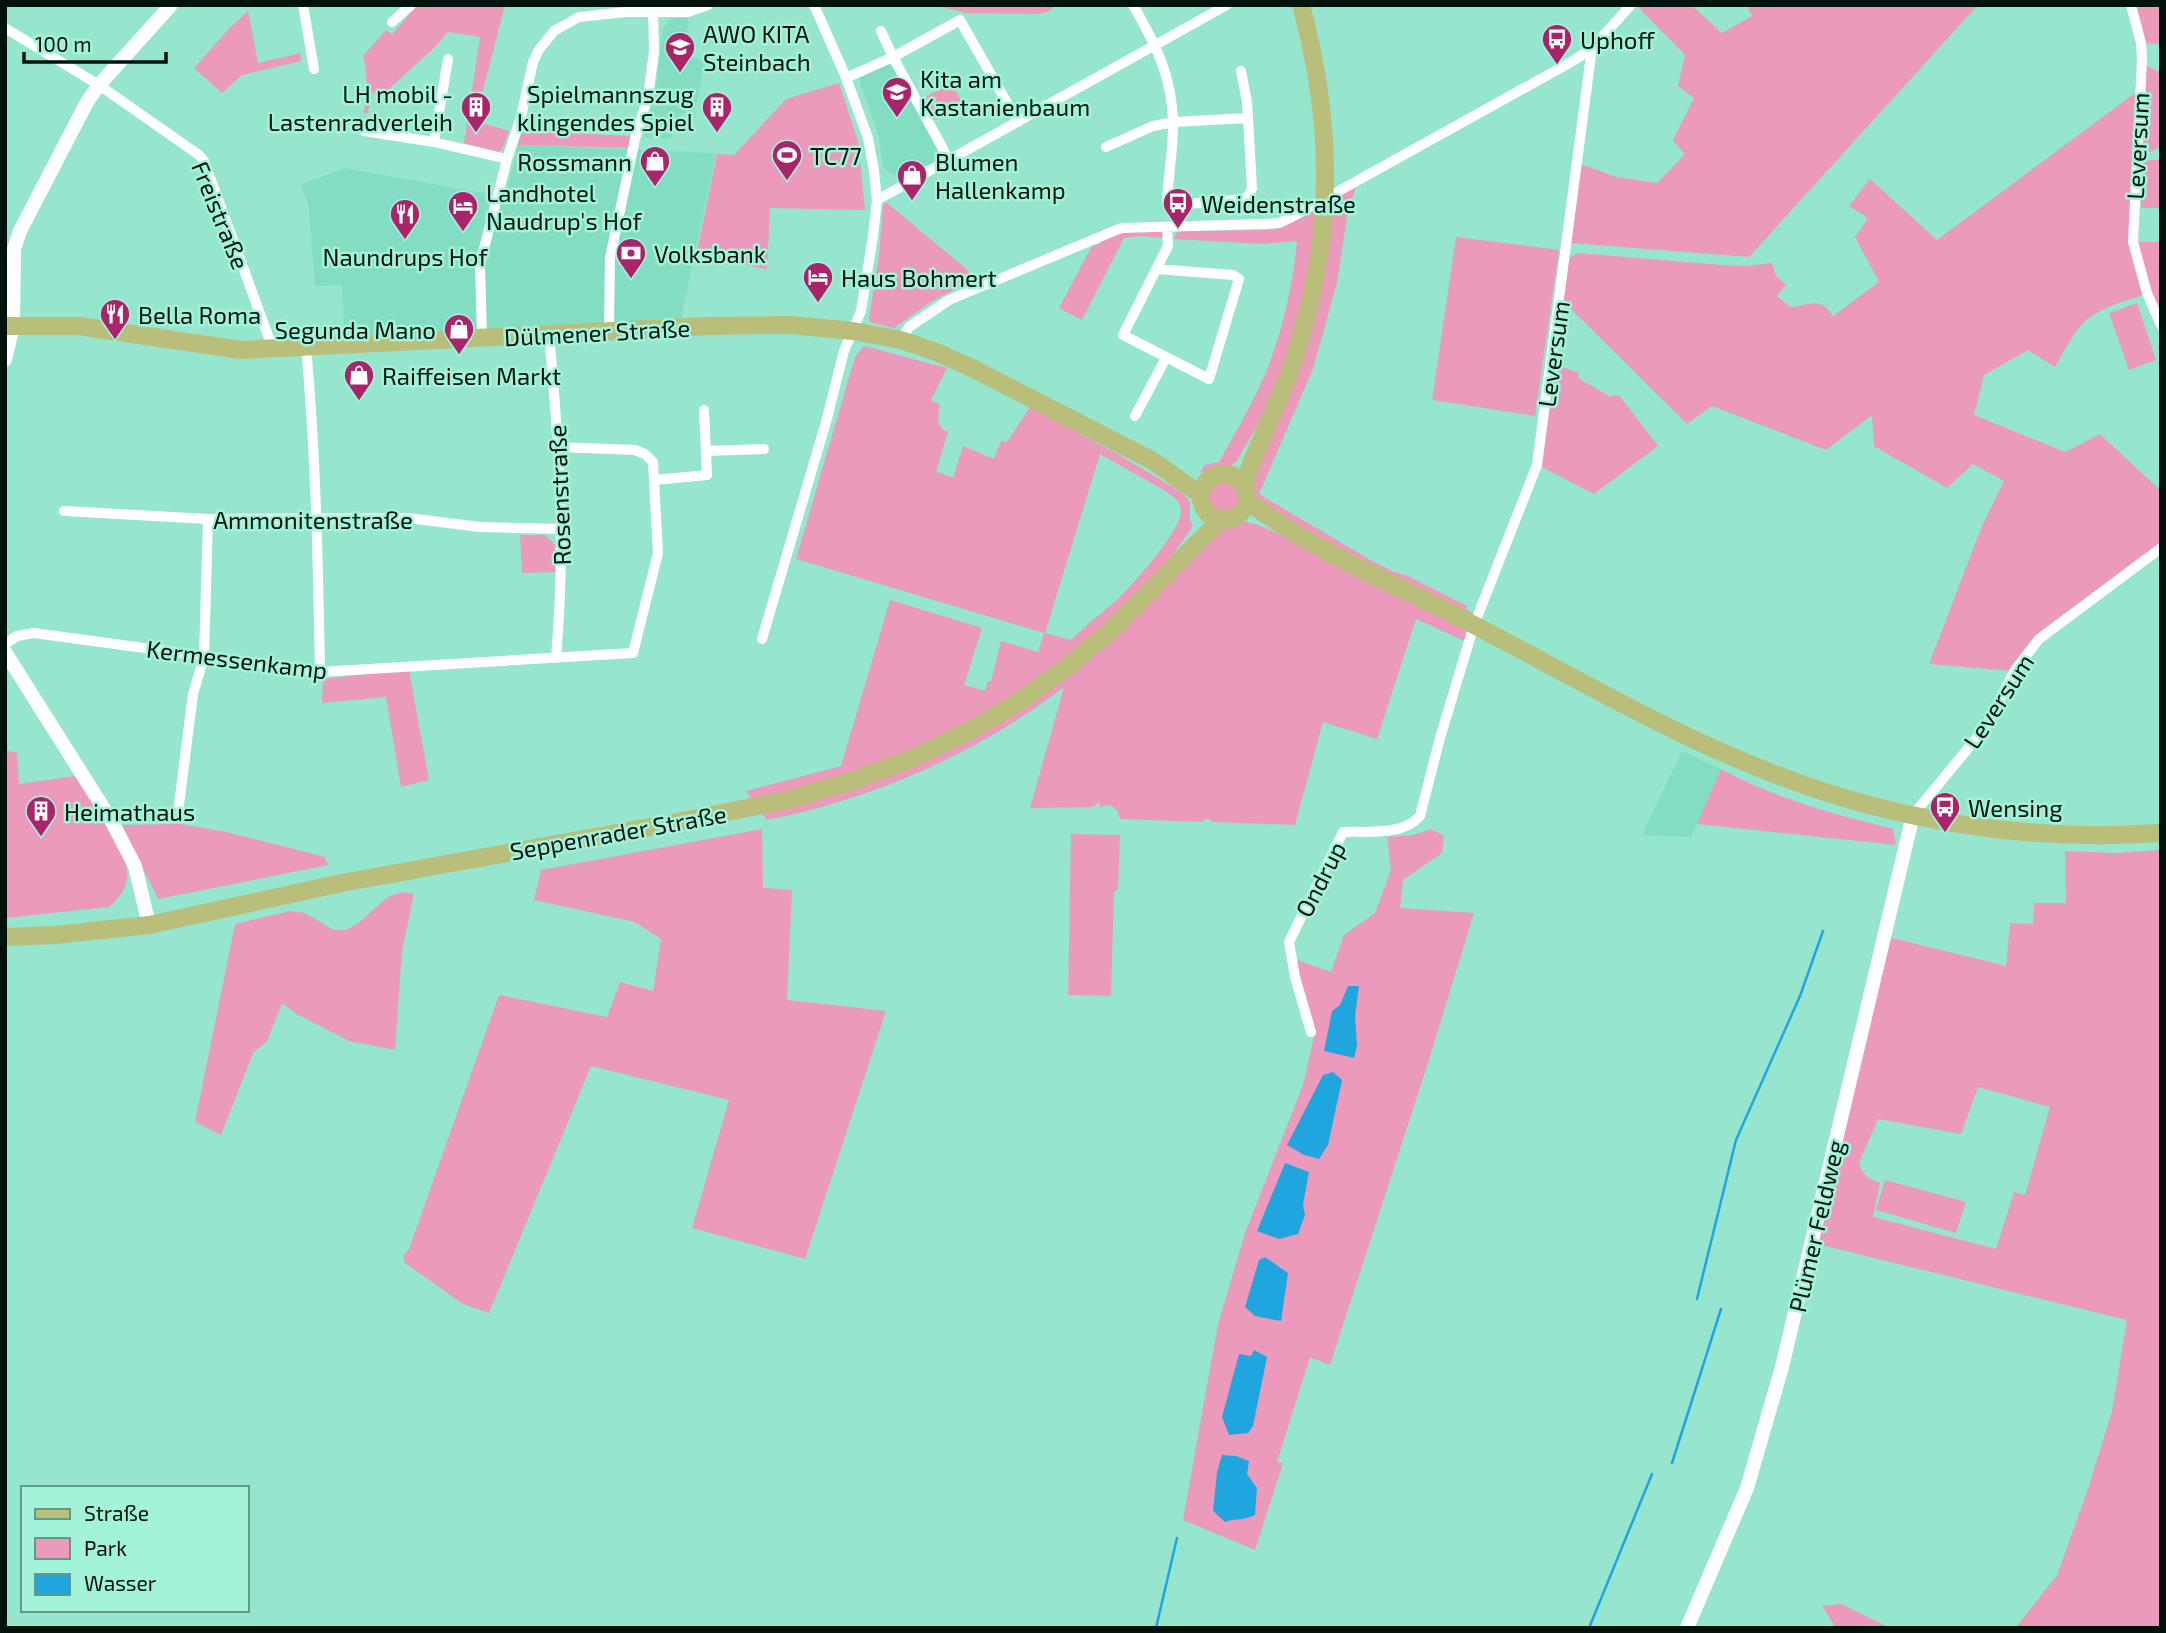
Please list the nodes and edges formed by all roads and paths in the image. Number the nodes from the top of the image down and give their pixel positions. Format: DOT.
graph roads {
  1 [pos="171,5"];
  2 [pos="303,5"];
  3 [pos="411,5"];
  4 [pos="708,5"];
  5 [pos="814,5"];
  6 [pos="1133,5"];
  7 [pos="1301,5"];
  8 [pos="1631,5"];
  9 [pos="2132,5"];
  10 [pos="1226,6"];
  11 [pos="653,9"];
  12 [pos="392,22"];
  13 [pos="5,28"];
  14 [pos="881,31"];
  15 [pos="1156,44"];
  16 [pos="1592,48"];
  17 [pos="893,57"];
  18 [pos="448,59"];
  19 [pos="1573,61"];
  20 [pos="314,69"];
  21 [pos="1241,71"];
  22 [pos="1588,73"];
  23 [pos="846,78"];
  24 [pos="99,85"];
  25 [pos="1248,118"];
  26 [pos="1018,121"];
  27 [pos="1174,122"];
  28 [pos="364,131"];
  29 [pos="434,142"];
  30 [pos="1107,147"];
  31 [pos="507,159"];
  32 [pos="949,160"];
  33 [pos="877,200"];
  34 [pos="1167,227"];
  35 [pos="9,249"];
  36 [pos="1157,269"];
  37 [pos="9,326"];
  38 [pos="2161,326"];
  39 [pos="609,330"];
  40 [pos="853,331"];
  41 [pos="549,334"];
  42 [pos="482,338"];
  43 [pos="901,340"];
  44 [pos="271,344"];
  45 [pos="306,347"];
  46 [pos="1166,358"];
  47 [pos="5,360"];
  48 [pos="704,410"];
  49 [pos="1135,416"];
  50 [pos="559,447"];
  51 [pos="764,449"];
  52 [pos="706,451"];
  53 [pos="655,480"];
  54 [pos="1240,494"];
  55 [pos="1205,495"];
  56 [pos="64,511"];
  57 [pos="208,519"];
  58 [pos="318,520"];
  59 [pos="1220,520"];
  60 [pos="562,530"];
  61 [pos="2161,548"];
  62 [pos="1168,573"];
  63 [pos="1474,625"];
  64 [pos="762,639"];
  65 [pos="5,645"];
  66 [pos="5,652"];
  67 [pos="204,657"];
  68 [pos="556,657"];
  69 [pos="320,672"];
  70 [pos="179,805"];
  71 [pos="1913,815"];
  72 [pos="2161,833"];
  73 [pos="149,925"];
  74 [pos="5,937"];
  75 [pos="1311,1032"];
  76 [pos="1687,1628"];
  1 -- 24 [label="street"];
  2 -- 20 [label="street"];
  3 -- 12 [label="street"];
  4 -- 11 [label="street"];
  5 -- 23 [label="street"];
  6 -- 15 [label="street"];
  7 -- 54 [label="main road"];
  8 -- 16 [label="street"];
  9 -- 38 [label="street, Leversum"];
  10 -- 15 [label="street"];
  11 -- 31 [label="street"];
  11 -- 39 [label="street"];
  13 -- 24 [label="street, Freistraße"];
  14 -- 17 [label="street"];
  15 -- 26 [label="street"];
  15 -- 27 [label="street"];
  16 -- 19 [label="street"];
  16 -- 22 [label="street, Leversum"];
  17 -- 23 [label="street"];
  17 -- 26 [label="street"];
  17 -- 32 [label="street"];
  18 -- 29 [label="street"];
  19 -- 22 [label="street"];
  19 -- 34 [label="street"];
  21 -- 25 [label="street"];
  22 -- 63 [label="street, Leversum"];
  23 -- 33 [label="street"];
  24 -- 35 [label="street"];
  24 -- 44 [label="street, Freistraße"];
  25 -- 27 [label="street"];
  25 -- 27 [label="street"];
  26 -- 32 [label="street"];
  27 -- 30 [label="street"];
  28 -- 29 [label="street"];
  29 -- 31 [label="street"];
  31 -- 42 [label="street"];
  32 -- 33 [label="street"];
  33 -- 40 [label="street"];
  34 -- 36 [label="street"];
  34 -- 43 [label="street"];
  35 -- 37 [label="street"];
  36 -- 46 [label="street"];
  36 -- 46 [label="street"];
  37 -- 44 [label="main road, Dülmener Straße"];
  37 -- 47 [label="street"];
  39 -- 40 [label="main road, Dülmener Straße"];
  39 -- 41 [label="main road, Dülmener Straße"];
  40 -- 43 [label="main road, Dülmener Straße"];
  40 -- 64 [label="street"];
  41 -- 42 [label="main road, Dülmener Straße"];
  41 -- 50 [label="street, Rosenstraße"];
  42 -- 45 [label="main road, Dülmener Straße"];
  43 -- 55 [label="main road, Dülmener Straße"];
  44 -- 45 [label="main road, Dülmener Straße"];
  45 -- 58 [label="street"];
  46 -- 49 [label="street"];
  48 -- 52 [label="street"];
  50 -- 53 [label="street"];
  50 -- 60 [label="street, Rosenstraße"];
  51 -- 52 [label="street"];
  52 -- 53 [label="street"];
  53 -- 68 [label="street, Kermessenkamp"];
  54 -- 55 [label="main road"];
  54 -- 59 [label="main road"];
  54 -- 63 [label="main road"];
  55 -- 59 [label="main road, Dülmener Straße"];
  55 -- 62 [label="main road, Seppenrader Straße"];
  56 -- 57 [label="street, Ammonitenstraße"];
  57 -- 58 [label="street, Ammonitenstraße"];
  57 -- 67 [label="street"];
  58 -- 60 [label="street, Ammonitenstraße"];
  58 -- 69 [label="street"];
  59 -- 62 [label="main road, Seppenrader Straße"];
  60 -- 68 [label="street, Rosenstraße"];
  61 -- 71 [label="street, Leversum"];
  62 -- 73 [label="main road, Seppenrader Straße"];
  63 -- 71 [label="main road"];
  63 -- 75 [label="street, Ondrup"];
  65 -- 67 [label="street, Kermessenkamp"];
  66 -- 73 [label="street"];
  67 -- 69 [label="street, Kermessenkamp"];
  67 -- 70 [label="street"];
  68 -- 69 [label="street, Kermessenkamp"];
  71 -- 72 [label="main road"];
  71 -- 76 [label="street, Plümer Feldweg"];
  73 -- 74 [label="main road, Seppenrader Straße"];
}
